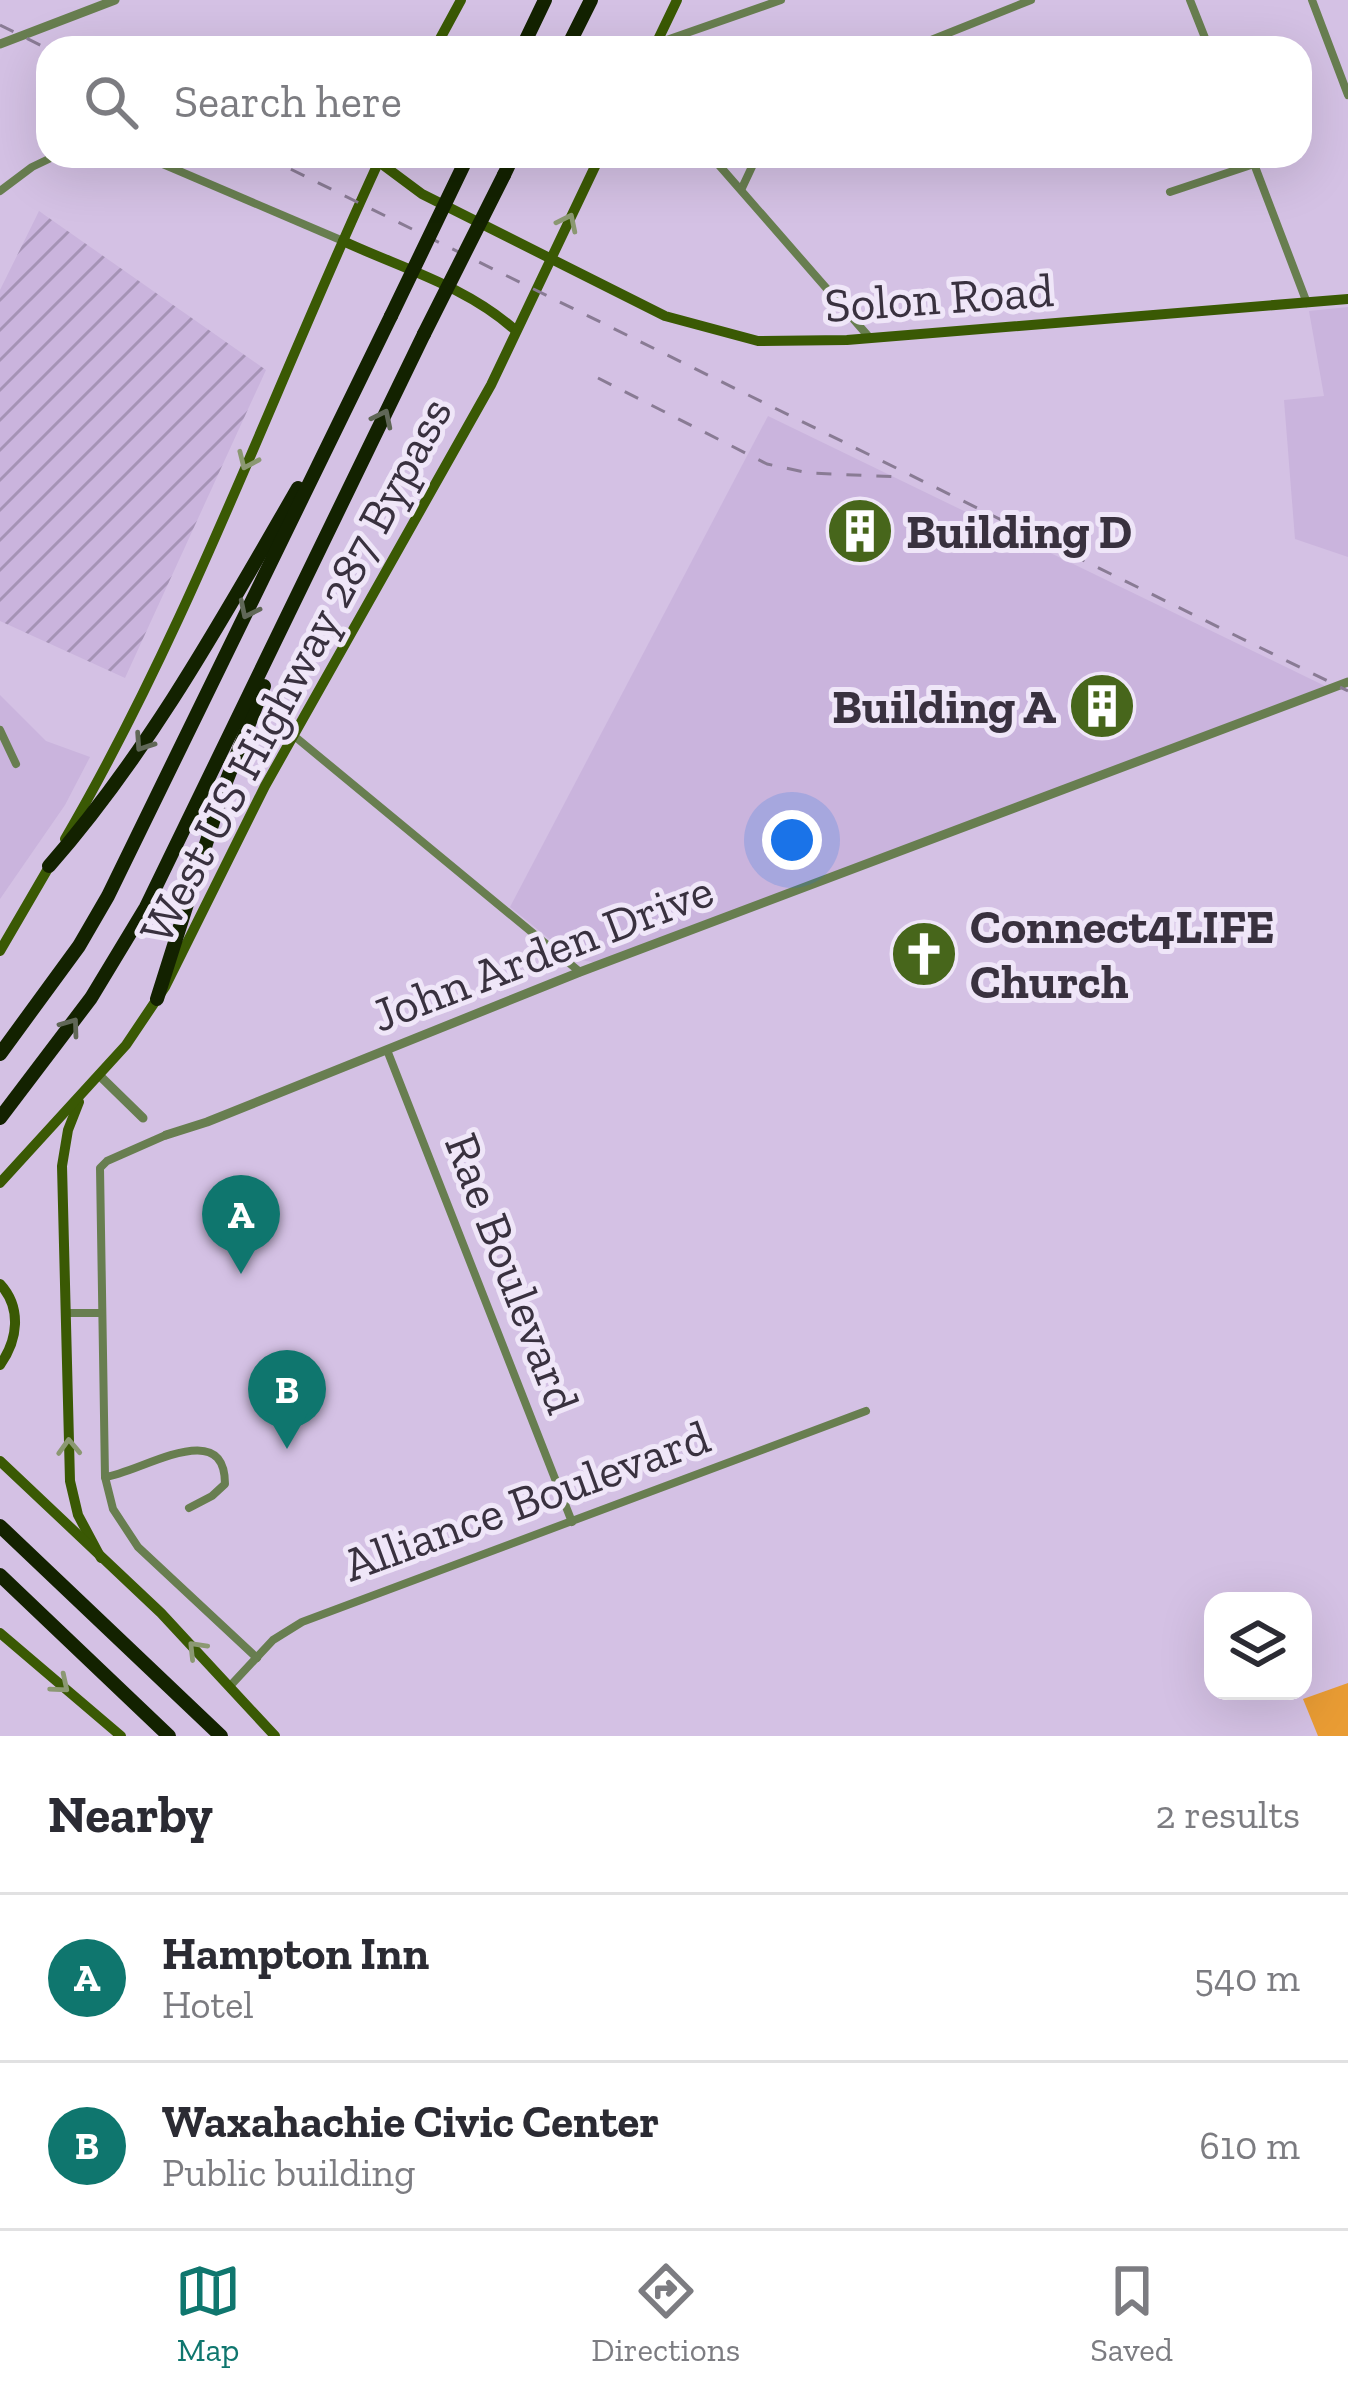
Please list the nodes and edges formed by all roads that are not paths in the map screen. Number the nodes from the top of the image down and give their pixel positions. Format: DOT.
graph roads {
  1 [pos="115,0"];
  2 [pos="460,0"];
  3 [pos="545,0"];
  4 [pos="591,0"];
  5 [pos="677,0"];
  6 [pos="744,0"];
  7 [pos="781,0"];
  8 [pos="1031,0"];
  9 [pos="1190,0"];
  10 [pos="1312,0"];
  11 [pos="738,14"];
  12 [pos="441,36"];
  13 [pos="528,36"];
  14 [pos="573,36"];
  15 [pos="660,36"];
  16 [pos="681,36"];
  17 [pos="941,36"];
  18 [pos="1204,36"];
  19 [pos="0,44"];
  20 [pos="1348,95"];
  21 [pos="36,167"];
  22 [pos="172,168"];
  23 [pos="376,168"];
  24 [pos="391,168"];
  25 [pos="462,168"];
  26 [pos="507,168"];
  27 [pos="594,168"];
  28 [pos="723,168"];
  29 [pos="751,168"];
  30 [pos="1232,168"];
  31 [pos="1255,168"];
  32 [pos="1,188"];
  33 [pos="742,188"];
  34 [pos="1170,192"];
  35 [pos="343,242"];
  36 [pos="550,260"];
  37 [pos="1348,298"];
  38 [pos="1307,303"];
  39 [pos="515,330"];
  40 [pos="870,338"];
  41 [pos="317,467"];
  42 [pos="310,569"];
  43 [pos="1348,682"];
  44 [pos="0,730"];
  45 [pos="293,736"];
  46 [pos="16,764"];
  47 [pos="49,866"];
  48 [pos="0,951"];
  49 [pos="580,972"];
  50 [pos="157,999"];
  51 [pos="387,1050"];
  52 [pos="0,1054"];
  53 [pos="100,1075"];
  54 [pos="82,1094"];
  55 [pos="0,1118"];
  56 [pos="143,1118"];
  57 [pos="166,1135"];
  58 [pos="0,1183"];
  59 [pos="0,1284"];
  60 [pos="64,1313"];
  61 [pos="101,1313"];
  62 [pos="0,1365"];
  63 [pos="866,1411"];
  64 [pos="0,1461"];
  65 [pos="105,1477"];
  66 [pos="189,1508"];
  67 [pos="572,1522"];
  68 [pos="0,1526"];
  69 [pos="101,1558"];
  70 [pos="0,1575"];
  71 [pos="0,1634"];
  72 [pos="257,1658"];
  73 [pos="231,1685"];
  74 [pos="121,1736"];
  75 [pos="169,1736"];
  76 [pos="220,1736"];
  77 [pos="274,1736"];
  1 -- 19 [label="street"];
  2 -- 12 [label="main road"];
  3 -- 13 [label="highway"];
  4 -- 14 [label="highway"];
  5 -- 15 [label="main road"];
  6 -- 11 [label="street"];
  7 -- 11 [label="street"];
  8 -- 17 [label="street"];
  9 -- 18 [label="street"];
  10 -- 20 [label="street"];
  11 -- 16 [label="street"];
  21 -- 32 [label="street"];
  22 -- 35 [label="street"];
  23 -- 35 [label="main road"];
  24 -- 36 [label="main road, Solon Road"];
  25 -- 41 [label="highway, bridge"];
  42 -- 26 [label="highway, one-way, bridge"];
  36 -- 27 [label="main road, West US Highway 287 Bypass, one-way"];
  28 -- 33 [label="street"];
  29 -- 33 [label="street"];
  30 -- 34 [label="street"];
  31 -- 38 [label="street"];
  33 -- 40 [label="street"];
  35 -- 39 [label="main road"];
  35 -- 47 [label="main road, one-way"];
  36 -- 39 [label="main road, West US Highway 287 Bypass"];
  36 -- 40 [label="main road, Solon Road"];
  37 -- 38 [label="main road, Solon Road"];
  38 -- 40 [label="main road, Solon Road"];
  39 -- 45 [label="main road, West US Highway 287 Bypass"];
  41 -- 47 [label="highway, one-way"];
  41 -- 52 [label="highway, one-way"];
  42 -- 50 [label="highway"];
  55 -- 42 [label="highway, one-way"];
  43 -- 49 [label="street, John Arden Drive"];
  44 -- 46 [label="street"];
  45 -- 49 [label="street"];
  45 -- 50 [label="main road, West US Highway 287 Bypass"];
  47 -- 48 [label="main road"];
  49 -- 51 [label="street, John Arden Drive"];
  50 -- 53 [label="main road, West US Highway 287 Bypass"];
  51 -- 57 [label="street, John Arden Drive"];
  51 -- 67 [label="street, Rae Boulevard"];
  53 -- 54 [label="main road, West US Highway 287 Bypass"];
  53 -- 56 [label="street"];
  54 -- 58 [label="main road, West US Highway 287 Bypass"];
  54 -- 60 [label="main road"];
  57 -- 61 [label="street"];
  59 -- 62 [label="main road"];
  60 -- 61 [label="street"];
  69 -- 60 [label="main road, one-way"];
  61 -- 65 [label="street"];
  63 -- 67 [label="street, Alliance Boulevard"];
  64 -- 69 [label="main road"];
  65 -- 66 [label="street"];
  65 -- 72 [label="street"];
  67 -- 72 [label="street, Alliance Boulevard"];
  68 -- 76 [label="highway"];
  73 -- 69 [label="main road, one-way"];
  70 -- 75 [label="highway"];
  71 -- 74 [label="main road, one-way"];
  72 -- 73 [label="street, Alliance Boulevard"];
  73 -- 77 [label="main road"];
}
